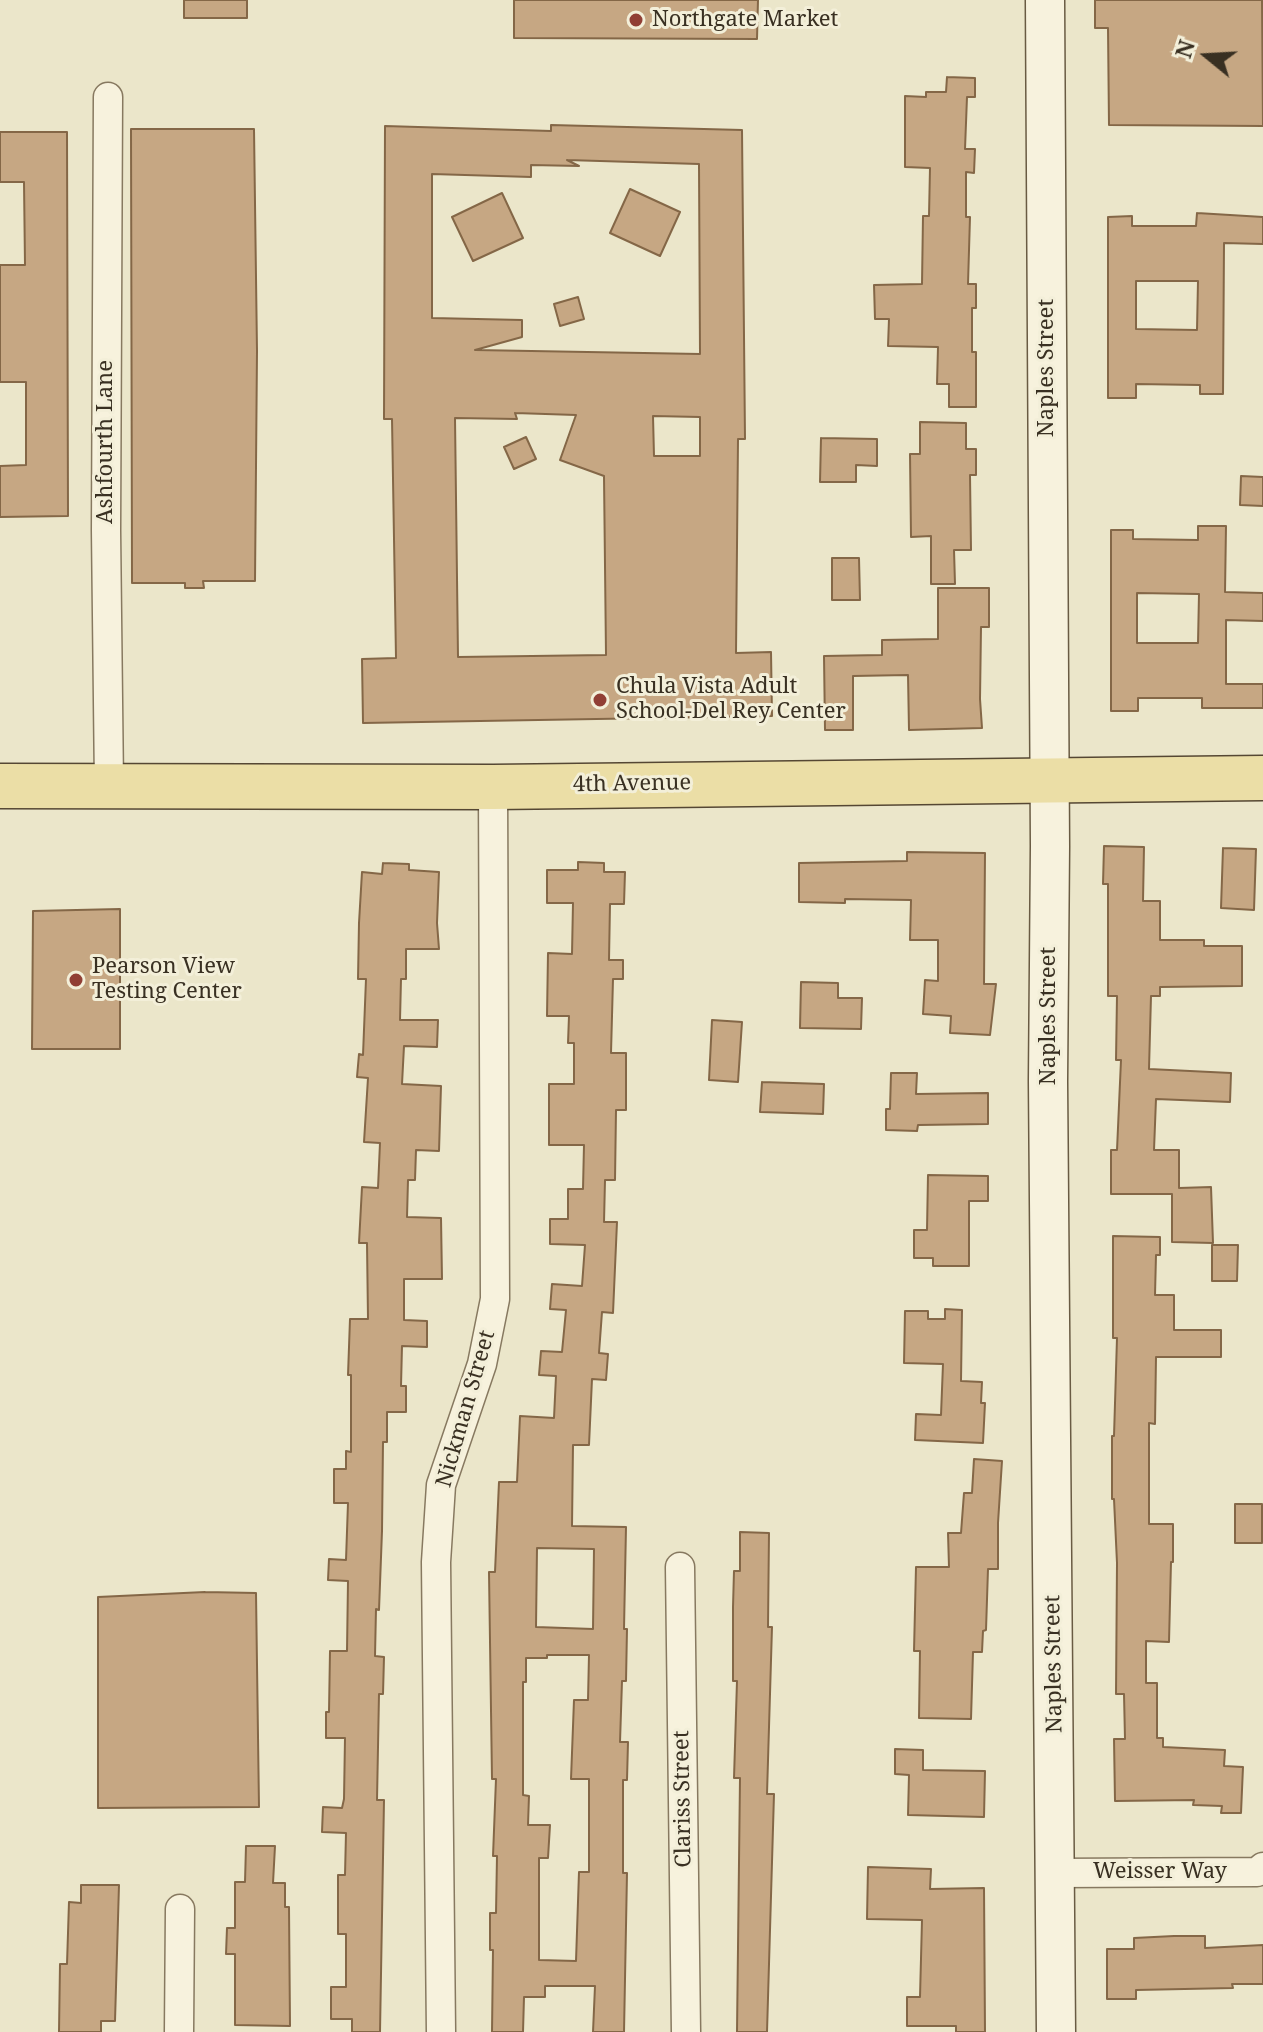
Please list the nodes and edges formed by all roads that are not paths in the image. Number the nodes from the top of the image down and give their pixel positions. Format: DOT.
graph roads {
  1 [pos="1045,0"];
  2 [pos="108,97"];
  3 [pos="1050,778"];
  4 [pos="1263,778"];
  5 [pos="0,786"];
  6 [pos="109,786"];
  7 [pos="493,787"];
  8 [pos="680,1567"];
  9 [pos="1263,1867"];
  10 [pos="1056,1873"];
  11 [pos="180,1909"];
  12 [pos="179,2032"];
  13 [pos="441,2032"];
  14 [pos="686,2032"];
  15 [pos="1056,2032"];
  1 -- 3 [label="street, Naples Street"];
  2 -- 6 [label="street, Ashfourth Lane"];
  3 -- 4 [label="main road, 4th Avenue"];
  3 -- 7 [label="main road, 4th Avenue"];
  3 -- 10 [label="street, Naples Street"];
  5 -- 6 [label="main road, 4th Avenue"];
  6 -- 7 [label="main road, 4th Avenue"];
  7 -- 13 [label="street, Nickman Street"];
  8 -- 14 [label="street, Clariss Street"];
  9 -- 10 [label="street, Weisser Way"];
  10 -- 15 [label="street, Naples Street"];
  11 -- 12 [label="street"];
}
